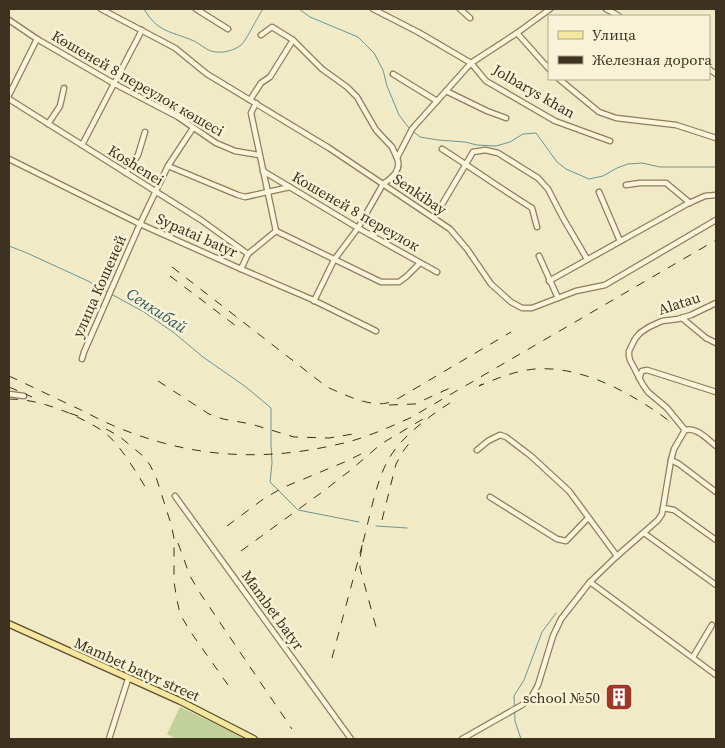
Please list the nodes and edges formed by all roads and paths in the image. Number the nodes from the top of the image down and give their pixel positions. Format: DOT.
graph roads {
  1 [pos="101,9"];
  2 [pos="196,9"];
  3 [pos="373,9"];
  4 [pos="460,9"];
  5 [pos="550,9"];
  6 [pos="606,9"];
  7 [pos="617,15"];
  8 [pos="470,18"];
  9 [pos="9,20"];
  10 [pos="228,29"];
  11 [pos="142,30"];
  12 [pos="517,33"];
  13 [pos="262,35"];
  14 [pos="37,39"];
  15 [pos="293,40"];
  16 [pos="471,63"];
  17 [pos="548,68"];
  18 [pos="393,74"];
  19 [pos="560,80"];
  20 [pos="113,83"];
  21 [pos="64,88"];
  22 [pos="446,91"];
  23 [pos="9,95"];
  24 [pos="9,99"];
  25 [pos="250,100"];
  26 [pos="437,101"];
  27 [pos="256,103"];
  28 [pos="506,118"];
  29 [pos="48,124"];
  30 [pos="193,128"];
  31 [pos="145,132"];
  32 [pos="716,138"];
  33 [pos="610,141"];
  34 [pos="82,146"];
  35 [pos="442,149"];
  36 [pos="260,155"];
  37 [pos="397,158"];
  38 [pos="9,159"];
  39 [pos="466,164"];
  40 [pos="168,166"];
  41 [pos="263,171"];
  42 [pos="126,173"];
  43 [pos="383,184"];
  44 [pos="626,186"];
  45 [pos="290,187"];
  46 [pos="156,192"];
  47 [pos="267,192"];
  48 [pos="598,192"];
  49 [pos="716,195"];
  50 [pos="690,202"];
  51 [pos="434,218"];
  52 [pos="716,220"];
  53 [pos="140,224"];
  54 [pos="537,227"];
  55 [pos="358,228"];
  56 [pos="276,231"];
  57 [pos="620,241"];
  58 [pos="248,254"];
  59 [pos="539,256"];
  60 [pos="587,259"];
  61 [pos="334,260"];
  62 [pos="420,263"];
  63 [pos="241,269"];
  64 [pos="437,272"];
  65 [pos="549,280"];
  66 [pos="558,298"];
  67 [pos="314,300"];
  68 [pos="715,305"];
  69 [pos="682,318"];
  70 [pos="376,331"];
  71 [pos="716,343"];
  72 [pos="82,359"];
  73 [pos="639,378"];
  74 [pos="716,392"];
  75 [pos="9,394"];
  76 [pos="24,396"];
  77 [pos="685,430"];
  78 [pos="716,446"];
  79 [pos="477,450"];
  80 [pos="670,460"];
  81 [pos="716,492"];
  82 [pos="175,496"];
  83 [pos="490,497"];
  84 [pos="663,508"];
  85 [pos="588,518"];
  86 [pos="644,533"];
  87 [pos="716,540"];
  88 [pos="617,556"];
  89 [pos="590,582"];
  90 [pos="716,585"];
  91 [pos="9,624"];
  92 [pos="712,625"];
  93 [pos="693,657"];
  94 [pos="716,674"];
  95 [pos="128,678"];
  96 [pos="109,739"];
  97 [pos="254,739"];
  98 [pos="351,739"];
  99 [pos="462,739"];
  1 -- 11 [label="street, Senkibay"];
  2 -- 10 [label="street"];
  3 -- 16 [label="street, Jolbarys khan"];
  4 -- 8 [label="street"];
  5 -- 12 [label="street"];
  6 -- 7 [label="street"];
  9 -- 14 [label="street, Көшеней 8 переулок көшесі"];
  11 -- 20 [label="street"];
  11 -- 25 [label="street, Senkibay"];
  12 -- 16 [label="street"];
  12 -- 17 [label="street, Jolbarys khan"];
  13 -- 15 [label="street"];
  14 -- 20 [label="street, Көшеней 8 переулок көшесі"];
  14 -- 23 [label="street"];
  15 -- 25 [label="street"];
  15 -- 37 [label="street"];
  16 -- 22 [label="street"];
  16 -- 33 [label="street, Jolbarys khan"];
  18 -- 26 [label="street"];
  19 -- 32 [label="street, Jolbarys khan"];
  20 -- 30 [label="street, Көшеней 8 переулок көшесі"];
  20 -- 34 [label="street"];
  21 -- 29 [label="street"];
  22 -- 26 [label="street"];
  22 -- 28 [label="street"];
  24 -- 29 [label="street, Koshenei"];
  25 -- 27 [label="street, Senkibay"];
  26 -- 37 [label="street"];
  27 -- 36 [label="street"];
  27 -- 43 [label="street, Senkibay"];
  29 -- 34 [label="street, Koshenei"];
  30 -- 36 [label="street, Көшеней 8 переулок көшесі"];
  30 -- 40 [label="street"];
  31 -- 42 [label="street"];
  34 -- 42 [label="street, Koshenei"];
  35 -- 39 [label="street"];
  36 -- 41 [label="street"];
  37 -- 43 [label="street"];
  38 -- 53 [label="street, Sypatai batyr"];
  39 -- 51 [label="street"];
  39 -- 54 [label="street"];
  39 -- 60 [label="street"];
  40 -- 46 [label="street"];
  40 -- 47 [label="street"];
  41 -- 45 [label="street, Кошеней 8 переулок"];
  41 -- 47 [label="street"];
  42 -- 46 [label="street, Koshenei"];
  43 -- 51 [label="street, Senkibay"];
  43 -- 55 [label="street"];
  44 -- 50 [label="street"];
  45 -- 47 [label="street"];
  45 -- 55 [label="street, Кошеней 8 переулок"];
  46 -- 53 [label="street, улица Кошеней"];
  46 -- 58 [label="street, Koshenei"];
  47 -- 56 [label="street"];
  48 -- 57 [label="street"];
  49 -- 50 [label="street"];
  50 -- 57 [label="street"];
  51 -- 66 [label="street, Senkibay"];
  52 -- 66 [label="street, Senkibay"];
  53 -- 63 [label="street, Sypatai batyr"];
  53 -- 72 [label="street, улица Кошеней"];
  55 -- 61 [label="street"];
  55 -- 62 [label="street, Кошеней 8 переулок"];
  56 -- 58 [label="street"];
  56 -- 61 [label="street"];
  57 -- 60 [label="street"];
  58 -- 63 [label="street"];
  59 -- 65 [label="street"];
  60 -- 65 [label="street"];
  61 -- 62 [label="street"];
  61 -- 67 [label="street"];
  62 -- 64 [label="street, Кошеней 8 переулок"];
  63 -- 67 [label="street, Sypatai batyr"];
  65 -- 66 [label="street"];
  67 -- 70 [label="street, Sypatai batyr"];
  68 -- 69 [label="street, Alatau"];
  69 -- 71 [label="street"];
  69 -- 73 [label="street, Alatau"];
  73 -- 74 [label="street"];
  73 -- 77 [label="street, Alatau"];
  75 -- 76 [label="street"];
  77 -- 78 [label="street"];
  77 -- 80 [label="street"];
  79 -- 85 [label="street"];
  80 -- 81 [label="street"];
  80 -- 84 [label="street"];
  82 -- 98 [label="street, Mambet batyr"];
  83 -- 85 [label="street"];
  84 -- 86 [label="street"];
  84 -- 87 [label="street"];
  85 -- 88 [label="street"];
  86 -- 88 [label="street"];
  86 -- 90 [label="street"];
  88 -- 89 [label="street"];
  89 -- 93 [label="street"];
  89 -- 99 [label="street"];
  91 -- 95 [label="main road, Mambet batyr street"];
  92 -- 93 [label="street"];
  93 -- 94 [label="street"];
  95 -- 96 [label="street"];
  95 -- 97 [label="main road, Mambet batyr street"];
}
